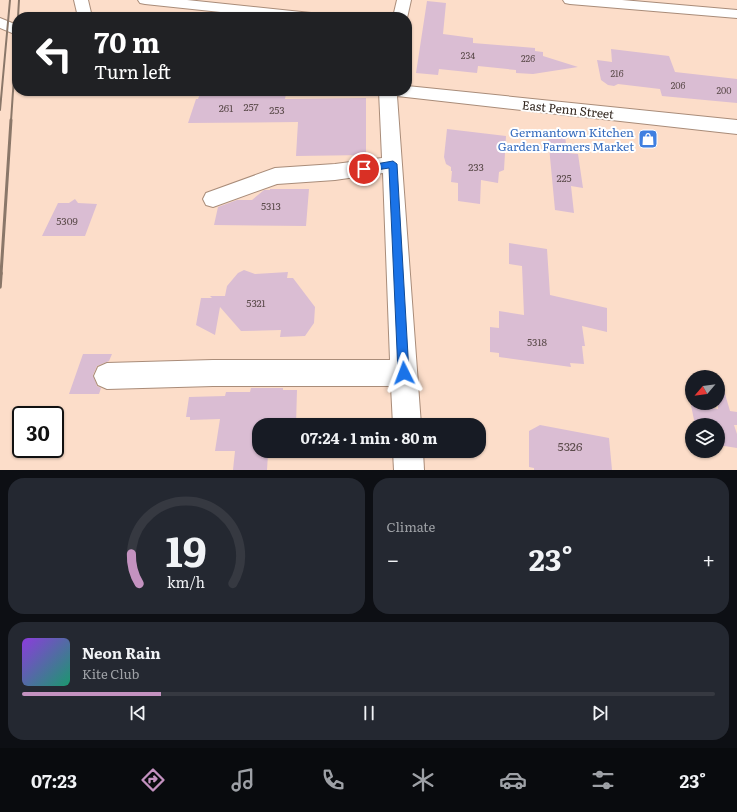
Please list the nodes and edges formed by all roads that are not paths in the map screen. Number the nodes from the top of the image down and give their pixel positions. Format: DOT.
graph roads {
  1 [pos="81,0"];
  2 [pos="145,0"];
  3 [pos="404,0"];
  4 [pos="570,0"];
  5 [pos="728,0"];
  6 [pos="84,12"];
  7 [pos="262,12"];
  8 [pos="401,12"];
  9 [pos="737,15"];
  10 [pos="0,24"];
  11 [pos="12,28"];
  12 [pos="412,92"];
  13 [pos="388,96"];
  14 [pos="737,127"];
  15 [pos="393,164"];
  16 [pos="213,199"];
  17 [pos="404,373"];
  18 [pos="107,376"];
  19 [pos="407,418"];
  20 [pos="408,458"];
  21 [pos="409,470"];
  1 -- 6 [label="street"];
  2 -- 7 [label="street"];
  3 -- 8 [label="street"];
  4 -- 9 [label="street"];
  5 -- 9 [label="street"];
  10 -- 11 [label="street"];
  12 -- 14 [label="street, East Penn Street"];
  13 -- 15 [label="street"];
  15 -- 16 [label="street"];
  15 -- 17 [label="street"];
  17 -- 18 [label="street"];
  17 -- 19 [label="street"];
  20 -- 21 [label="street"];
}
